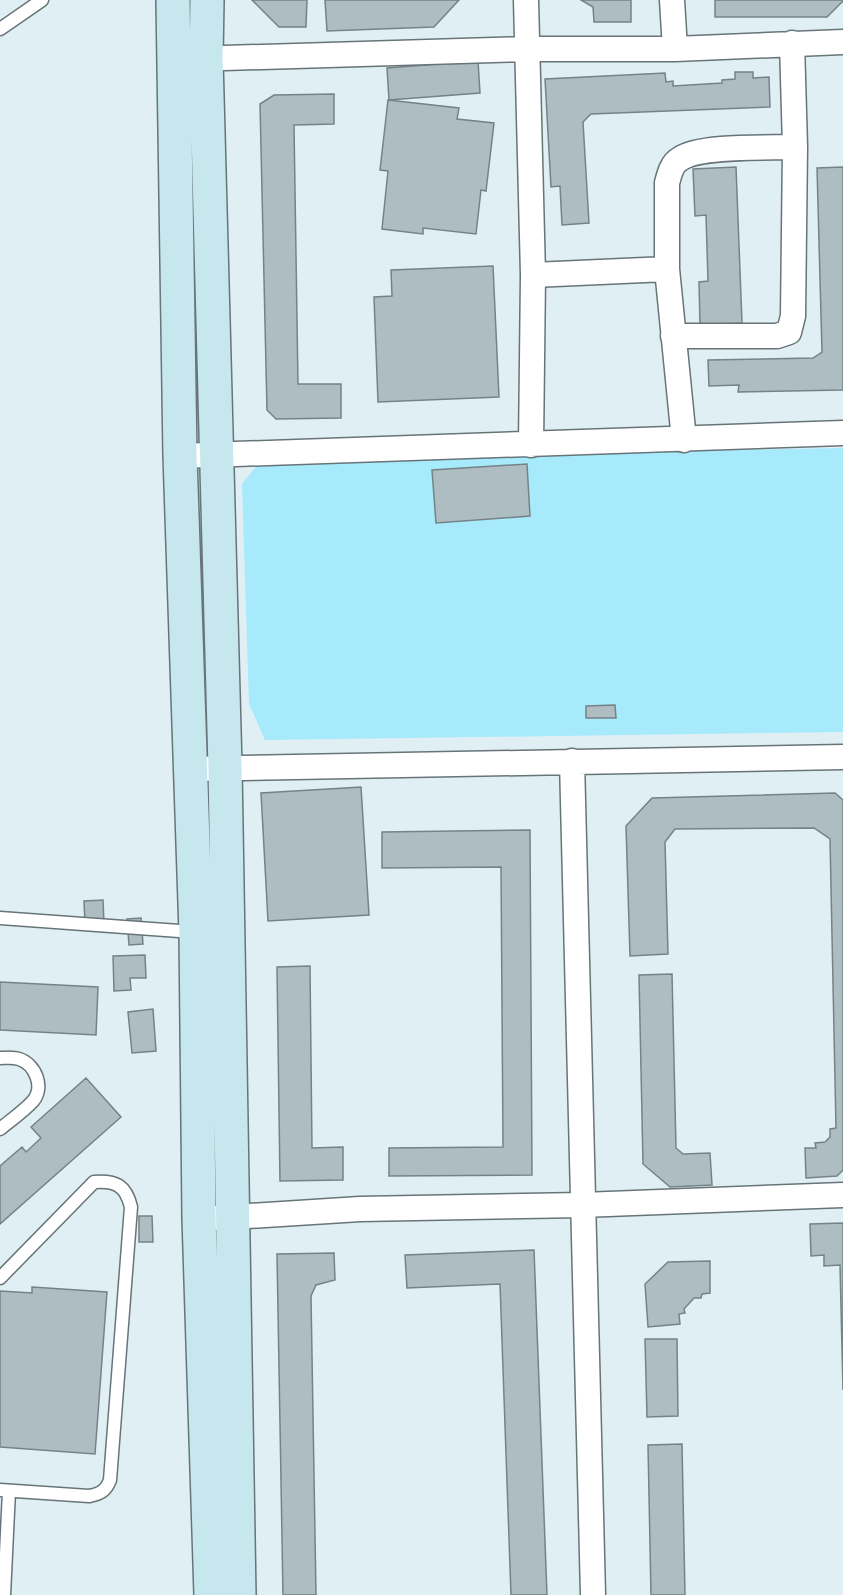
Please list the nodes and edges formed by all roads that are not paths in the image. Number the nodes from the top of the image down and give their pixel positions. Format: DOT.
graph roads {
  1 [pos="42,0"];
  2 [pos="172,0"];
  3 [pos="207,0"];
  4 [pos="526,0"];
  5 [pos="672,0"];
  6 [pos="0,29"];
  7 [pos="843,42"];
  8 [pos="792,43"];
  9 [pos="527,49"];
  10 [pos="675,49"];
  11 [pos="174,59"];
  12 [pos="206,59"];
  13 [pos="795,147"];
  14 [pos="667,269"];
  15 [pos="533,275"];
  16 [pos="672,336"];
  17 [pos="843,433"];
  18 [pos="684,440"];
  19 [pos="531,445"];
  20 [pos="215,454"];
  21 [pos="180,456"];
  22 [pos="843,757"];
  23 [pos="573,761"];
  24 [pos="225,767"];
  25 [pos="189,769"];
  26 [pos="0,918"];
  27 [pos="196,933"];
  28 [pos="0,1058"];
  29 [pos="0,1129"];
  30 [pos="843,1195"];
  31 [pos="582,1205"];
  32 [pos="199,1218"];
  33 [pos="232,1218"];
  34 [pos="0,1278"];
  35 [pos="4,1490"];
  36 [pos="3,1595"];
  37 [pos="211,1595"];
  38 [pos="239,1595"];
  39 [pos="593,1595"];
  1 -- 6 [label="lane"];
  2 -- 11 [label="main road"];
  3 -- 12 [label="main road"];
  4 -- 9 [label="street"];
  5 -- 10 [label="street"];
  7 -- 8 [label="street"];
  8 -- 10 [label="street"];
  8 -- 13 [label="street"];
  9 -- 10 [label="street"];
  9 -- 12 [label="street"];
  9 -- 15 [label="street"];
  11 -- 12 [label="street"];
  11 -- 21 [label="main road"];
  12 -- 20 [label="main road"];
  13 -- 14 [label="street"];
  13 -- 16 [label="street"];
  14 -- 15 [label="street"];
  14 -- 16 [label="street"];
  15 -- 19 [label="street"];
  16 -- 18 [label="street"];
  17 -- 18 [label="street"];
  18 -- 19 [label="street"];
  19 -- 20 [label="street"];
  20 -- 21 [label="street"];
  20 -- 24 [label="main road"];
  21 -- 25 [label="main road"];
  22 -- 23 [label="street"];
  23 -- 24 [label="street"];
  23 -- 31 [label="street"];
  24 -- 25 [label="street"];
  24 -- 33 [label="main road"];
  25 -- 27 [label="main road"];
  26 -- 27 [label="lane"];
  27 -- 32 [label="main road"];
  28 -- 29 [label="lane"];
  30 -- 31 [label="street"];
  31 -- 33 [label="street"];
  31 -- 39 [label="street"];
  32 -- 33 [label="street"];
  32 -- 37 [label="main road"];
  33 -- 38 [label="main road"];
  34 -- 35 [label="lane"];
  35 -- 36 [label="lane"];
}
